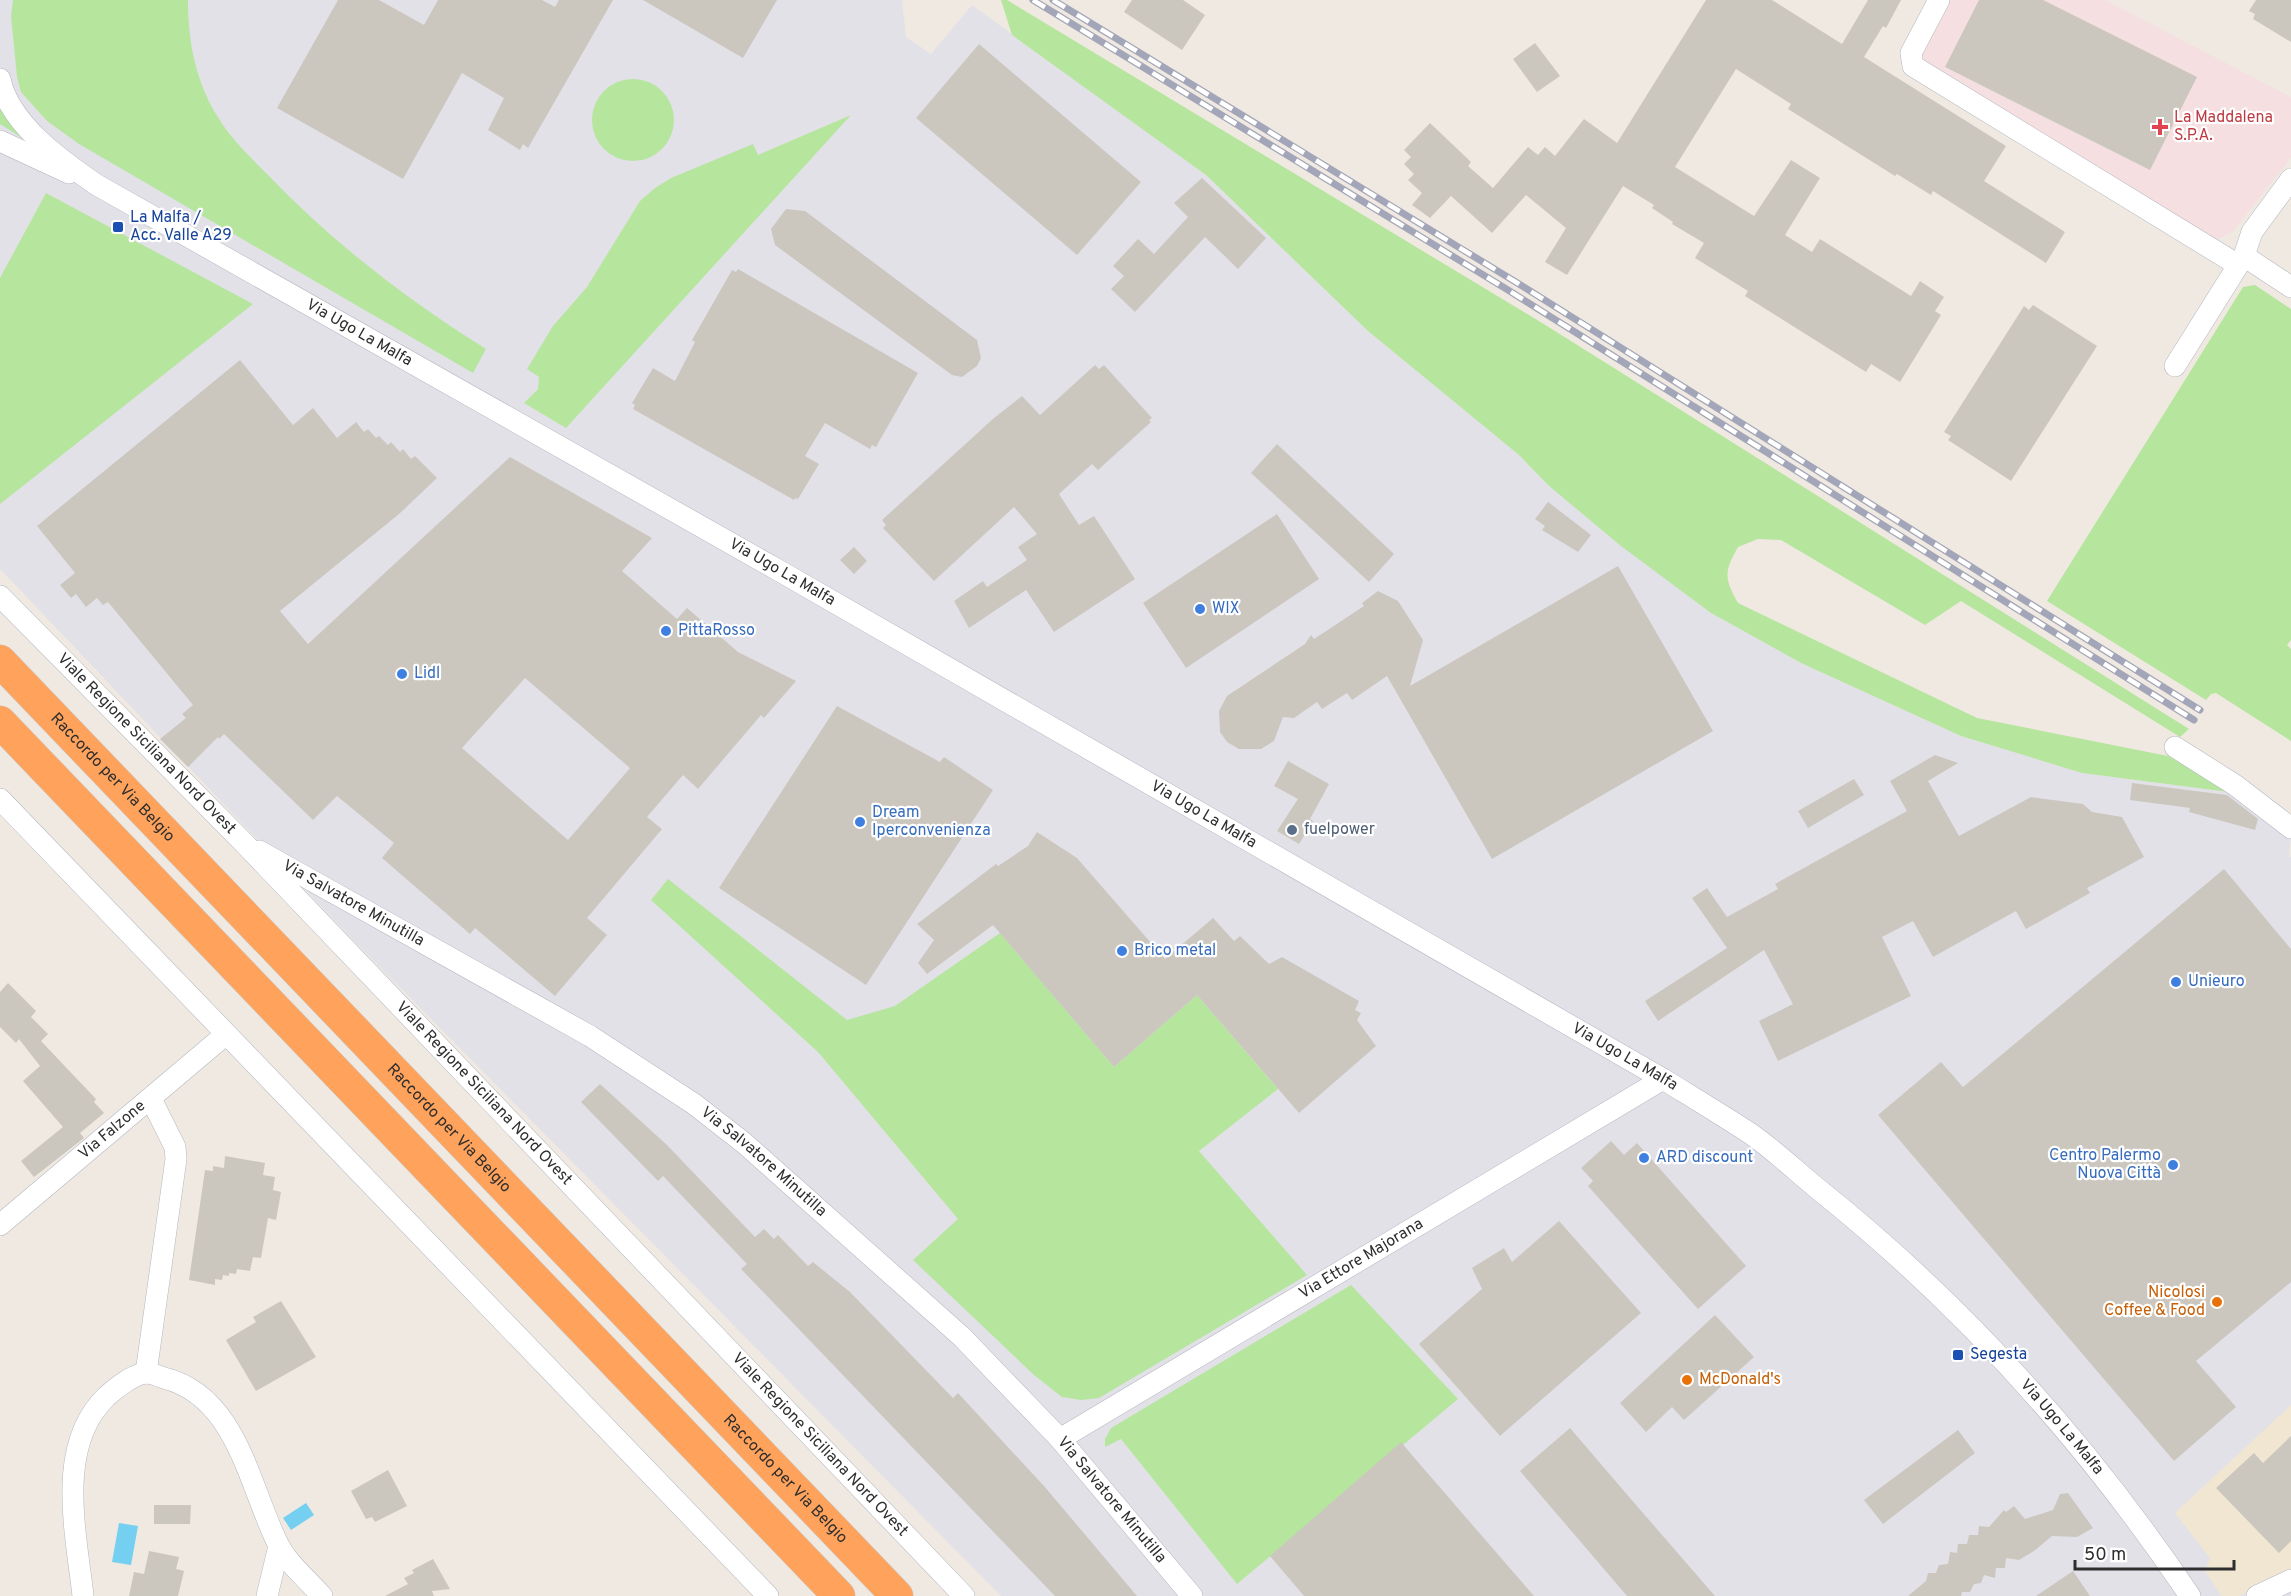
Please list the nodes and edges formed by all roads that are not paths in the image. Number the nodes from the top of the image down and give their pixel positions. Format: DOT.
graph roads {
  1 [pos="1939,0"];
  2 [pos="0,79"];
  3 [pos="0,141"];
  4 [pos="2291,180"];
  5 [pos="98,185"];
  6 [pos="2241,261"];
  7 [pos="2291,287"];
  8 [pos="2175,366"];
  9 [pos="0,596"];
  10 [pos="0,661"];
  11 [pos="0,722"];
  12 [pos="2175,747"];
  13 [pos="0,799"];
  14 [pos="2291,828"];
  15 [pos="244,843"];
  16 [pos="225,1035"];
  17 [pos="1663,1079"];
  18 [pos="152,1099"];
  19 [pos="0,1225"];
  20 [pos="146,1373"];
  21 [pos="1060,1439"];
  22 [pos="279,1546"];
  23 [pos="2291,1580"];
  24 [pos="83,1596"];
  25 [pos="267,1596"];
  26 [pos="322,1596"];
  27 [pos="768,1596"];
  28 [pos="839,1596"];
  29 [pos="897,1596"];
  30 [pos="964,1596"];
  31 [pos="1192,1596"];
  32 [pos="2190,1596"];
  33 [pos="2257,1596"];
  1 -- 6 [label="street"];
  2 -- 5 [label="street, Via Ugo La Malfa"];
  3 -- 5 [label="street, Via Ugo La Malfa"];
  4 -- 6 [label="street"];
  5 -- 17 [label="street, Via Ugo La Malfa"];
  6 -- 7 [label="street"];
  6 -- 8 [label="street"];
  9 -- 15 [label="street, Viale Regione Siciliana Nord Ovest"];
  10 -- 29 [label="highway, Raccordo per Via Belgio"];
  11 -- 28 [label="highway"];
  12 -- 14 [label="street"];
  13 -- 16 [label="street"];
  15 -- 21 [label="street, Via Salvatore Minutilla"];
  15 -- 30 [label="street, Viale Regione Siciliana Nord Ovest"];
  16 -- 18 [label="street, Via Falzone"];
  16 -- 27 [label="street"];
  17 -- 21 [label="street, Via Ettore Majorana"];
  17 -- 32 [label="street, Via Ugo La Malfa"];
  18 -- 19 [label="street, Via Falzone"];
  18 -- 20 [label="street"];
  20 -- 22 [label="street"];
  20 -- 24 [label="street"];
  21 -- 31 [label="street, Via Salvatore Minutilla"];
  22 -- 25 [label="street"];
  22 -- 26 [label="street"];
  23 -- 33 [label="street"];
}
